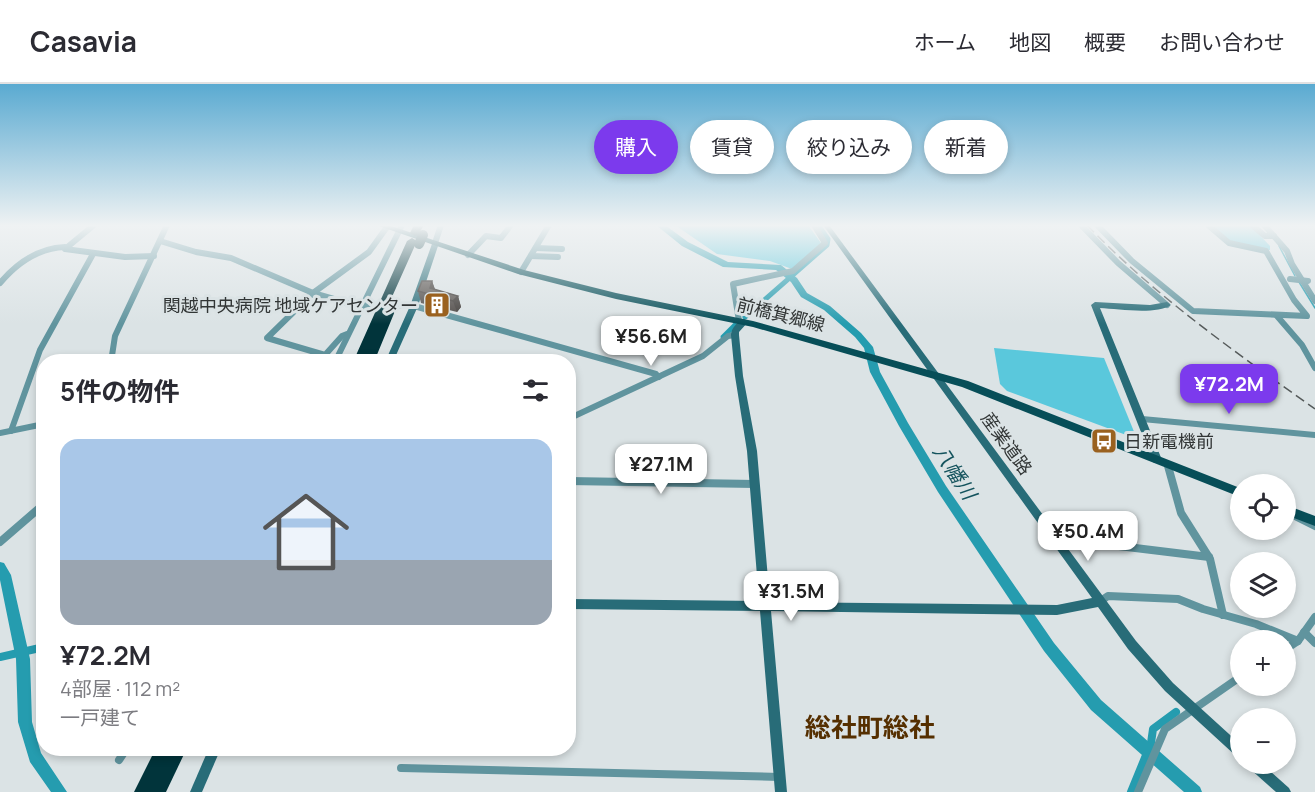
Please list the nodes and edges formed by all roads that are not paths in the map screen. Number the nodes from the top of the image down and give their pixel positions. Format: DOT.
graph roads {
  1 [pos="31,258"];
  2 [pos="91,258"];
  3 [pos="153,258"];
  4 [pos="231,258"];
  5 [pos="361,258"];
  6 [pos="388,258"];
  7 [pos="408,258"];
  8 [pos="409,258"];
  9 [pos="430,258"];
  10 [pos="477,258"];
  11 [pos="530,258"];
  12 [pos="807,258"];
  13 [pos="850,258"];
  14 [pos="1113,258"];
  15 [pos="1129,258"];
  16 [pos="1270,258"];
  17 [pos="1290,258"];
  18 [pos="521,272"];
  19 [pos="1282,278"];
  20 [pos="0,283"];
  21 [pos="1315,283"];
  22 [pos="313,294"];
  23 [pos="1315,301"];
  24 [pos="369,304"];
  25 [pos="361,305"];
  26 [pos="1167,305"];
  27 [pos="403,306"];
  28 [pos="414,306"];
  29 [pos="1277,316"];
  30 [pos="741,322"];
  31 [pos="346,334"];
  32 [pos="735,335"];
  33 [pos="39,354"];
  34 [pos="112,354"];
  35 [pos="322,354"];
  36 [pos="326,354"];
  37 [pos="338,354"];
  38 [pos="362,354"];
  39 [pos="371,354"];
  40 [pos="393,354"];
  41 [pos="36,361"];
  42 [pos="1315,368"];
  43 [pos="934,374"];
  44 [pos="659,377"];
  45 [pos="576,415"];
  46 [pos="1142,419"];
  47 [pos="36,426"];
  48 [pos="11,431"];
  49 [pos="0,433"];
  50 [pos="1315,435"];
  51 [pos="1157,460"];
  52 [pos="1168,464"];
  53 [pos="576,481"];
  54 [pos="755,484"];
  55 [pos="1230,488"];
  56 [pos="36,511"];
  57 [pos="1296,514"];
  58 [pos="1296,518"];
  59 [pos="1315,521"];
  60 [pos="1315,526"];
  61 [pos="0,542"];
  62 [pos="1086,542"];
  63 [pos="1209,557"];
  64 [pos="1099,602"];
  65 [pos="576,604"];
  66 [pos="766,607"];
  67 [pos="1223,615"];
  68 [pos="1315,617"];
  69 [pos="1304,632"];
  70 [pos="1298,641"];
  71 [pos="1315,643"];
  72 [pos="1230,684"];
  73 [pos="1192,709"];
  74 [pos="1230,743"];
  75 [pos="122,756"];
  76 [pos="161,756"];
  77 [pos="175,756"];
  78 [pos="212,756"];
  79 [pos="119,760"];
  80 [pos="400,768"];
  81 [pos="1264,774"];
  82 [pos="780,777"];
  83 [pos="142,792"];
  84 [pos="157,792"];
  85 [pos="196,792"];
  86 [pos="781,792"];
  87 [pos="1138,792"];
  88 [pos="1285,792"];
  1 -- 20 [label="street"];
  2 -- 33 [label="street"];
  3 -- 34 [label="street"];
  4 -- 22 [label="street"];
  5 -- 22 [label="street"];
  6 -- 25 [label="street"];
  7 -- 38 [label="highway"];
  8 -- 39 [label="highway"];
  9 -- 28 [label="street"];
  10 -- 18 [label="main road, 前橋箕郷線"];
  11 -- 18 [label="street"];
  12 -- 30 [label="street"];
  13 -- 43 [label="street, 産業道路"];
  14 -- 26 [label="street"];
  15 -- 29 [label="street"];
  16 -- 19 [label="street"];
  17 -- 23 [label="street"];
  18 -- 30 [label="main road, 前橋箕郷線"];
  19 -- 21 [label="street, bridge"];
  19 -- 29 [label="street"];
  22 -- 25 [label="street"];
  22 -- 35 [label="street"];
  24 -- 25 [label="street"];
  25 -- 31 [label="street"];
  26 -- 46 [label="street"];
  27 -- 28 [label="street"];
  28 -- 40 [label="street"];
  28 -- 44 [label="street"];
  29 -- 42 [label="street"];
  30 -- 32 [label="street"];
  30 -- 43 [label="main road, 前橋箕郷線"];
  31 -- 36 [label="street"];
  31 -- 37 [label="street"];
  32 -- 44 [label="street"];
  32 -- 54 [label="street"];
  41 -- 48 [label="street"];
  43 -- 51 [label="main road"];
  43 -- 64 [label="street, 産業道路"];
  44 -- 45 [label="street"];
  46 -- 50 [label="street"];
  46 -- 51 [label="street"];
  47 -- 48 [label="street"];
  48 -- 49 [label="street"];
  51 -- 52 [label="main road"];
  52 -- 55 [label="main road"];
  52 -- 63 [label="street"];
  53 -- 54 [label="street"];
  54 -- 66 [label="street"];
  56 -- 61 [label="street"];
  57 -- 59 [label="main road"];
  58 -- 60 [label="street"];
  62 -- 63 [label="street"];
  63 -- 67 [label="street"];
  64 -- 66 [label="street"];
  64 -- 67 [label="street"];
  64 -- 73 [label="street, 産業道路"];
  65 -- 66 [label="street"];
  66 -- 82 [label="street"];
  67 -- 70 [label="street"];
  68 -- 69 [label="street"];
  69 -- 70 [label="street"];
  69 -- 71 [label="street"];
  72 -- 73 [label="street"];
  73 -- 74 [label="street, 産業道路"];
  73 -- 87 [label="street"];
  75 -- 79 [label="street"];
  76 -- 83 [label="highway"];
  77 -- 84 [label="highway"];
  78 -- 85 [label="street"];
  80 -- 82 [label="street"];
  81 -- 88 [label="street"];
  82 -- 86 [label="street"];
}
